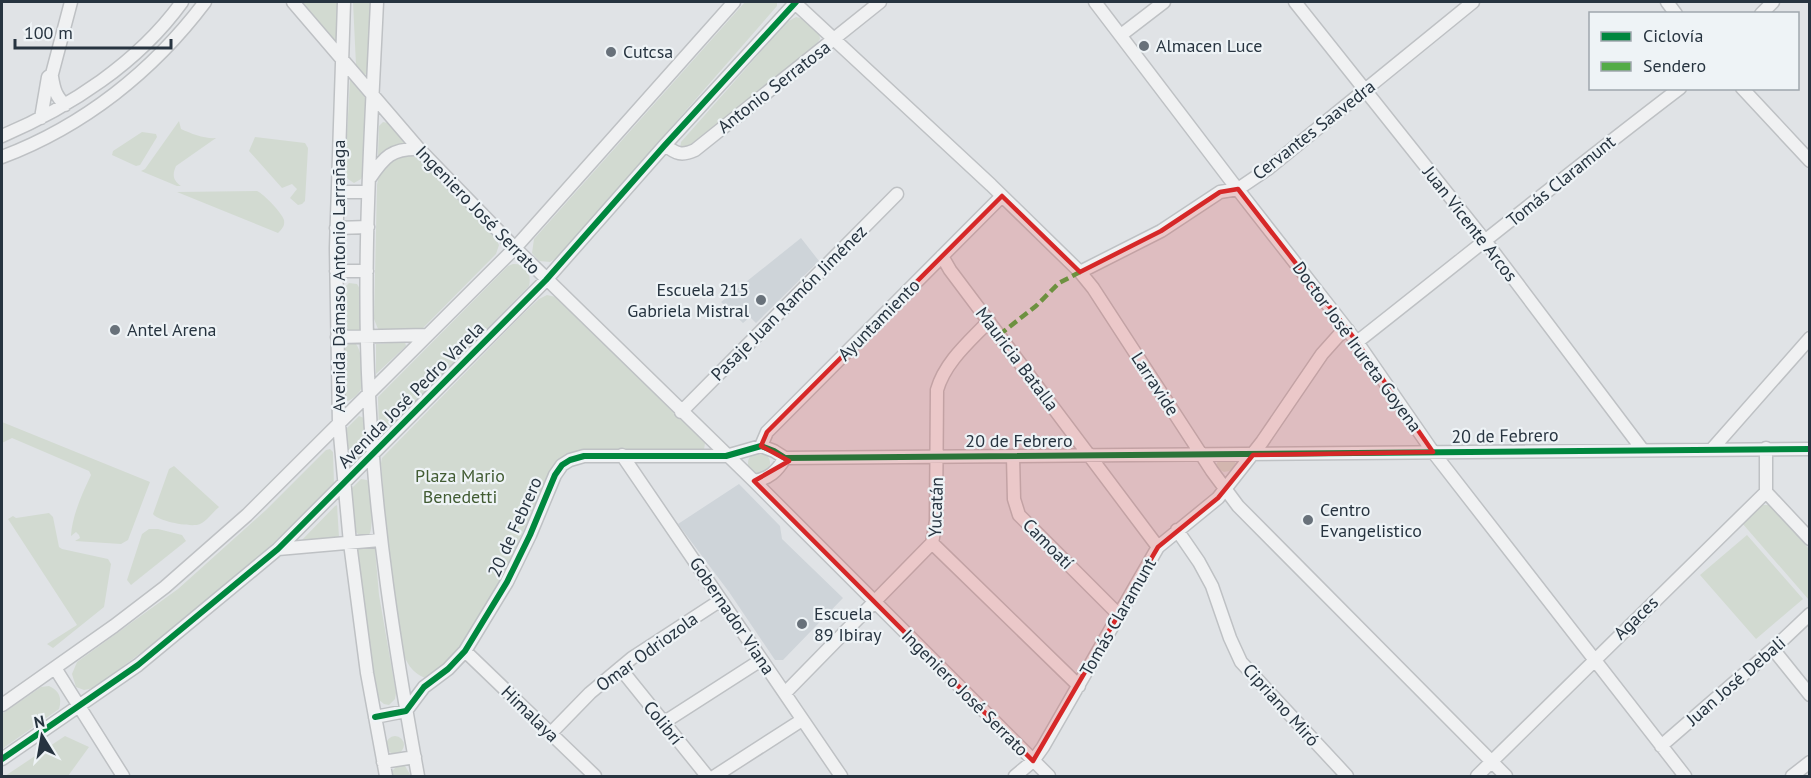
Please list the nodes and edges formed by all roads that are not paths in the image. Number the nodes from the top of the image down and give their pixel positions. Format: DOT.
graph roads {
  1 [pos="71,2"];
  2 [pos="182,2"];
  3 [pos="206,2"];
  4 [pos="293,2"];
  5 [pos="344,2"];
  6 [pos="377,2"];
  7 [pos="734,2"];
  8 [pos="795,2"];
  9 [pos="880,2"];
  10 [pos="1095,2"];
  11 [pos="1164,2"];
  12 [pos="1295,2"];
  13 [pos="1473,2"];
  14 [pos="1121,35"];
  15 [pos="836,38"];
  16 [pos="342,60"];
  17 [pos="52,74"];
  18 [pos="1364,90"];
  19 [pos="1677,90"];
  20 [pos="1744,90"];
  21 [pos="81,95"];
  22 [pos="373,97"];
  23 [pos="65,105"];
  24 [pos="91,112"];
  25 [pos="41,118"];
  26 [pos="2,136"];
  27 [pos="665,145"];
  28 [pos="419,149"];
  29 [pos="2,157"];
  30 [pos="1809,160"];
  31 [pos="369,179"];
  32 [pos="1238,189"];
  33 [pos="338,192"];
  34 [pos="368,192"];
  35 [pos="897,194"];
  36 [pos="1002,196"];
  37 [pos="368,227"];
  38 [pos="336,228"];
  39 [pos="1486,242"];
  40 [pos="515,248"];
  41 [pos="942,256"];
  42 [pos="336,271"];
  43 [pos="367,271"];
  44 [pos="1080,272"];
  45 [pos="546,280"];
  46 [pos="988,321"];
  47 [pos="1348,330"];
  48 [pos="427,335"];
  49 [pos="337,336"];
  50 [pos="367,336"];
  51 [pos="1809,338"];
  52 [pos="1357,342"];
  53 [pos="369,393"];
  54 [pos="681,412"];
  55 [pos="339,424"];
  56 [pos="761,446"];
  57 [pos="1713,448"];
  58 [pos="1766,448"];
  59 [pos="1809,448"];
  60 [pos="1642,449"];
  61 [pos="1433,452"];
  62 [pos="1201,454"];
  63 [pos="372,455"];
  64 [pos="622,455"];
  65 [pos="1089,455"];
  66 [pos="1253,455"];
  67 [pos="726,456"];
  68 [pos="937,456"];
  69 [pos="1013,456"];
  70 [pos="785,458"];
  71 [pos="754,482"];
  72 [pos="344,483"];
  73 [pos="1225,490"];
  74 [pos="1766,492"];
  75 [pos="1177,530"];
  76 [pos="1809,539"];
  77 [pos="380,540"];
  78 [pos="350,543"];
  79 [pos="932,543"];
  80 [pos="1158,547"];
  81 [pos="278,549"];
  82 [pos="721,600"];
  83 [pos="875,603"];
  84 [pos="1809,614"];
  85 [pos="1119,615"];
  86 [pos="1773,650"];
  87 [pos="465,651"];
  88 [pos="761,660"];
  89 [pos="1593,660"];
  90 [pos="55,668"];
  91 [pos="620,668"];
  92 [pos="1079,686"];
  93 [pos="785,693"];
  94 [pos="1809,695"];
  95 [pos="2,705"];
  96 [pos="80,706"];
  97 [pos="406,711"];
  98 [pos="375,717"];
  99 [pos="802,720"];
  100 [pos="663,723"];
  101 [pos="551,733"];
  102 [pos="1661,746"];
  103 [pos="414,757"];
  104 [pos="2,759"];
  105 [pos="1033,761"];
  106 [pos="383,762"];
  107 [pos="1492,762"];
  108 [pos="1809,762"];
  109 [pos="123,777"];
  110 [pos="386,777"];
  111 [pos="418,777"];
  112 [pos="596,777"];
  113 [pos="707,777"];
  114 [pos="715,777"];
  115 [pos="841,777"];
  116 [pos="1016,777"];
  117 [pos="1049,777"];
  118 [pos="1347,777"];
  119 [pos="1477,777"];
  120 [pos="1506,777"];
  121 [pos="1685,777"];
  122 [pos="1792,777"];
  1 -- 17 [label="street"];
  2 -- 21 [label="street"];
  3 -- 24 [label="street"];
  4 -- 16 [label="street, Ingeniero José Serrato"];
  5 -- 16 [label="street, Avenida Dámaso Antonio Larrañaga"];
  6 -- 22 [label="street, Avenida Dámaso Antonio Larrañaga"];
  7 -- 40 [label="street, Avenida José Pedro Varela"];
  8 -- 15 [label="street, Larravide"];
  8 -- 27 [label="street, Avenida José Pedro Varela"];
  9 -- 15 [label="street, Antonio Serratosa"];
  10 -- 14 [label="street, Doctor José Irureta Goyena"];
  11 -- 14 [label="street"];
  12 -- 18 [label="street, Juan Vicente Arcos"];
  13 -- 18 [label="street, Cervantes Saavedra"];
  14 -- 32 [label="street, Doctor José Irureta Goyena"];
  15 -- 27 [label="street, Antonio Serratosa"];
  15 -- 36 [label="street, Larravide"];
  16 -- 22 [label="street, Ingeniero José Serrato"];
  16 -- 33 [label="street, Avenida Dámaso Antonio Larrañaga"];
  17 -- 23 [label="street"];
  17 -- 25 [label="street"];
  18 -- 32 [label="street, Cervantes Saavedra"];
  18 -- 39 [label="street, Juan Vicente Arcos"];
  19 -- 39 [label="street, Tomás Claramunt"];
  20 -- 30 [label="street"];
  21 -- 23 [label="street"];
  21 -- 24 [label="street"];
  22 -- 28 [label="street, Ingeniero José Serrato"];
  22 -- 31 [label="street, Avenida Dámaso Antonio Larrañaga"];
  23 -- 25 [label="street"];
  24 -- 29 [label="street"];
  25 -- 26 [label="street"];
  27 -- 45 [label="street, Avenida José Pedro Varela"];
  28 -- 31 [label="street"];
  28 -- 40 [label="street, Ingeniero José Serrato"];
  31 -- 34 [label="street, Avenida Dámaso Antonio Larrañaga"];
  32 -- 44 [label="street, Cervantes Saavedra"];
  32 -- 47 [label="street, Doctor José Irureta Goyena"];
  33 -- 34 [label="street"];
  33 -- 38 [label="street, Avenida Dámaso Antonio Larrañaga"];
  34 -- 37 [label="street, Avenida Dámaso Antonio Larrañaga"];
  35 -- 54 [label="street, Pasaje Juan Ramón Jiménez"];
  36 -- 41 [label="street, Ayuntamiento"];
  36 -- 44 [label="street, Larravide"];
  37 -- 38 [label="street"];
  37 -- 43 [label="street, Avenida Dámaso Antonio Larrañaga"];
  38 -- 42 [label="street, Avenida Dámaso Antonio Larrañaga"];
  39 -- 52 [label="street, Tomás Claramunt"];
  39 -- 60 [label="street, Juan Vicente Arcos"];
  40 -- 45 [label="street, Ingeniero José Serrato"];
  40 -- 48 [label="street, Avenida José Pedro Varela"];
  41 -- 46 [label="street, Mauricia Batalla"];
  41 -- 56 [label="street, Ayuntamiento"];
  42 -- 43 [label="street"];
  42 -- 49 [label="street, Avenida Dámaso Antonio Larrañaga"];
  43 -- 50 [label="street, Avenida Dámaso Antonio Larrañaga"];
  44 -- 62 [label="street, Larravide"];
  45 -- 54 [label="street, Ingeniero José Serrato"];
  45 -- 63 [label="street, Avenida José Pedro Varela"];
  46 -- 65 [label="street, Mauricia Batalla"];
  46 -- 68 [label="street, Yucatán"];
  47 -- 52 [label="street, Doctor José Irureta Goyena"];
  47 -- 66 [label="street, Tomás Claramunt"];
  48 -- 50 [label="street"];
  48 -- 53 [label="street, Avenida José Pedro Varela"];
  49 -- 50 [label="street"];
  49 -- 55 [label="street, Avenida Dámaso Antonio Larrañaga"];
  50 -- 53 [label="street, Avenida Dámaso Antonio Larrañaga"];
  51 -- 57 [label="street"];
  52 -- 61 [label="street, Doctor José Irureta Goyena"];
  53 -- 55 [label="street, Avenida José Pedro Varela"];
  53 -- 63 [label="street, Avenida Dámaso Antonio Larrañaga"];
  54 -- 67 [label="street, Ingeniero José Serrato"];
  55 -- 72 [label="street, Avenida Dámaso Antonio Larrañaga"];
  55 -- 90 [label="street, Avenida José Pedro Varela"];
  56 -- 67 [label="street, 20 de Febrero"];
  56 -- 70 [label="street, 20 de Febrero"];
  57 -- 58 [label="street, 20 de Febrero"];
  57 -- 60 [label="street, 20 de Febrero"];
  58 -- 59 [label="street, 20 de Febrero"];
  58 -- 74 [label="street"];
  60 -- 61 [label="street, 20 de Febrero"];
  61 -- 66 [label="street, 20 de Febrero"];
  61 -- 89 [label="street, Doctor José Irureta Goyena"];
  62 -- 65 [label="street, 20 de Febrero"];
  62 -- 66 [label="street, 20 de Febrero"];
  62 -- 73 [label="street, Larravide"];
  63 -- 72 [label="street, Avenida José Pedro Varela"];
  63 -- 77 [label="street, Avenida Dámaso Antonio Larrañaga"];
  64 -- 67 [label="street, 20 de Febrero"];
  64 -- 82 [label="street, Gobernador Viana"];
  64 -- 87 [label="street, 20 de Febrero"];
  65 -- 69 [label="street, 20 de Febrero"];
  65 -- 80 [label="street, Mauricia Batalla"];
  66 -- 73 [label="street, Tomás Claramunt"];
  67 -- 71 [label="street, Ingeniero José Serrato"];
  68 -- 69 [label="street, 20 de Febrero"];
  68 -- 70 [label="street, 20 de Febrero"];
  68 -- 79 [label="street, Yucatán"];
  69 -- 85 [label="street, Camoatí"];
  70 -- 71 [label="street"];
  71 -- 83 [label="street, Ingeniero José Serrato"];
  72 -- 78 [label="street, Avenida Dámaso Antonio Larrañaga"];
  72 -- 81 [label="street, Avenida José Pedro Varela"];
  73 -- 75 [label="street, Tomás Claramunt"];
  73 -- 107 [label="street, Larravide"];
  74 -- 76 [label="street"];
  74 -- 89 [label="street, Agaces"];
  75 -- 80 [label="street, Tomás Claramunt"];
  75 -- 118 [label="street, Cipriano Miró"];
  77 -- 78 [label="street"];
  77 -- 97 [label="street, Avenida Dámaso Antonio Larrañaga"];
  78 -- 81 [label="street"];
  78 -- 98 [label="street, Avenida Dámaso Antonio Larrañaga"];
  79 -- 83 [label="street"];
  79 -- 92 [label="street, Yucatán"];
  80 -- 85 [label="street, Tomás Claramunt"];
  81 -- 96 [label="street, Avenida José Pedro Varela"];
  82 -- 88 [label="street, Gobernador Viana"];
  82 -- 91 [label="street, Omar Odriozola"];
  83 -- 93 [label="street"];
  83 -- 105 [label="street, Ingeniero José Serrato"];
  84 -- 86 [label="street, Juan José Debali"];
  85 -- 92 [label="street, Tomás Claramunt"];
  86 -- 94 [label="street"];
  86 -- 102 [label="street, Juan José Debali"];
  87 -- 97 [label="street, 20 de Febrero"];
  87 -- 101 [label="street, Himalaya"];
  88 -- 93 [label="street, Gobernador Viana"];
  88 -- 100 [label="street"];
  89 -- 102 [label="street, Doctor José Irureta Goyena"];
  89 -- 107 [label="street, Agaces"];
  90 -- 95 [label="street, Avenida José Pedro Varela"];
  90 -- 96 [label="street"];
  91 -- 100 [label="street, Colibrí"];
  91 -- 101 [label="street, Omar Odriozola"];
  92 -- 105 [label="street, Tomás Claramunt"];
  93 -- 99 [label="street, Gobernador Viana"];
  96 -- 104 [label="street, Avenida José Pedro Varela"];
  96 -- 109 [label="street"];
  97 -- 98 [label="street"];
  97 -- 103 [label="street, Avenida Dámaso Antonio Larrañaga"];
  98 -- 106 [label="street, Avenida Dámaso Antonio Larrañaga"];
  99 -- 114 [label="street"];
  99 -- 115 [label="street, Gobernador Viana"];
  100 -- 113 [label="street, Colibrí"];
  101 -- 112 [label="street, Himalaya"];
  102 -- 121 [label="street, Doctor José Irureta Goyena"];
  103 -- 106 [label="street"];
  103 -- 111 [label="street, Avenida Dámaso Antonio Larrañaga"];
  105 -- 116 [label="street, Tomás Claramunt"];
  105 -- 117 [label="street, Ingeniero José Serrato"];
  106 -- 110 [label="street, Avenida Dámaso Antonio Larrañaga"];
  107 -- 119 [label="street, Agaces"];
  107 -- 120 [label="street, Larravide"];
  108 -- 122 [label="street"];
}
